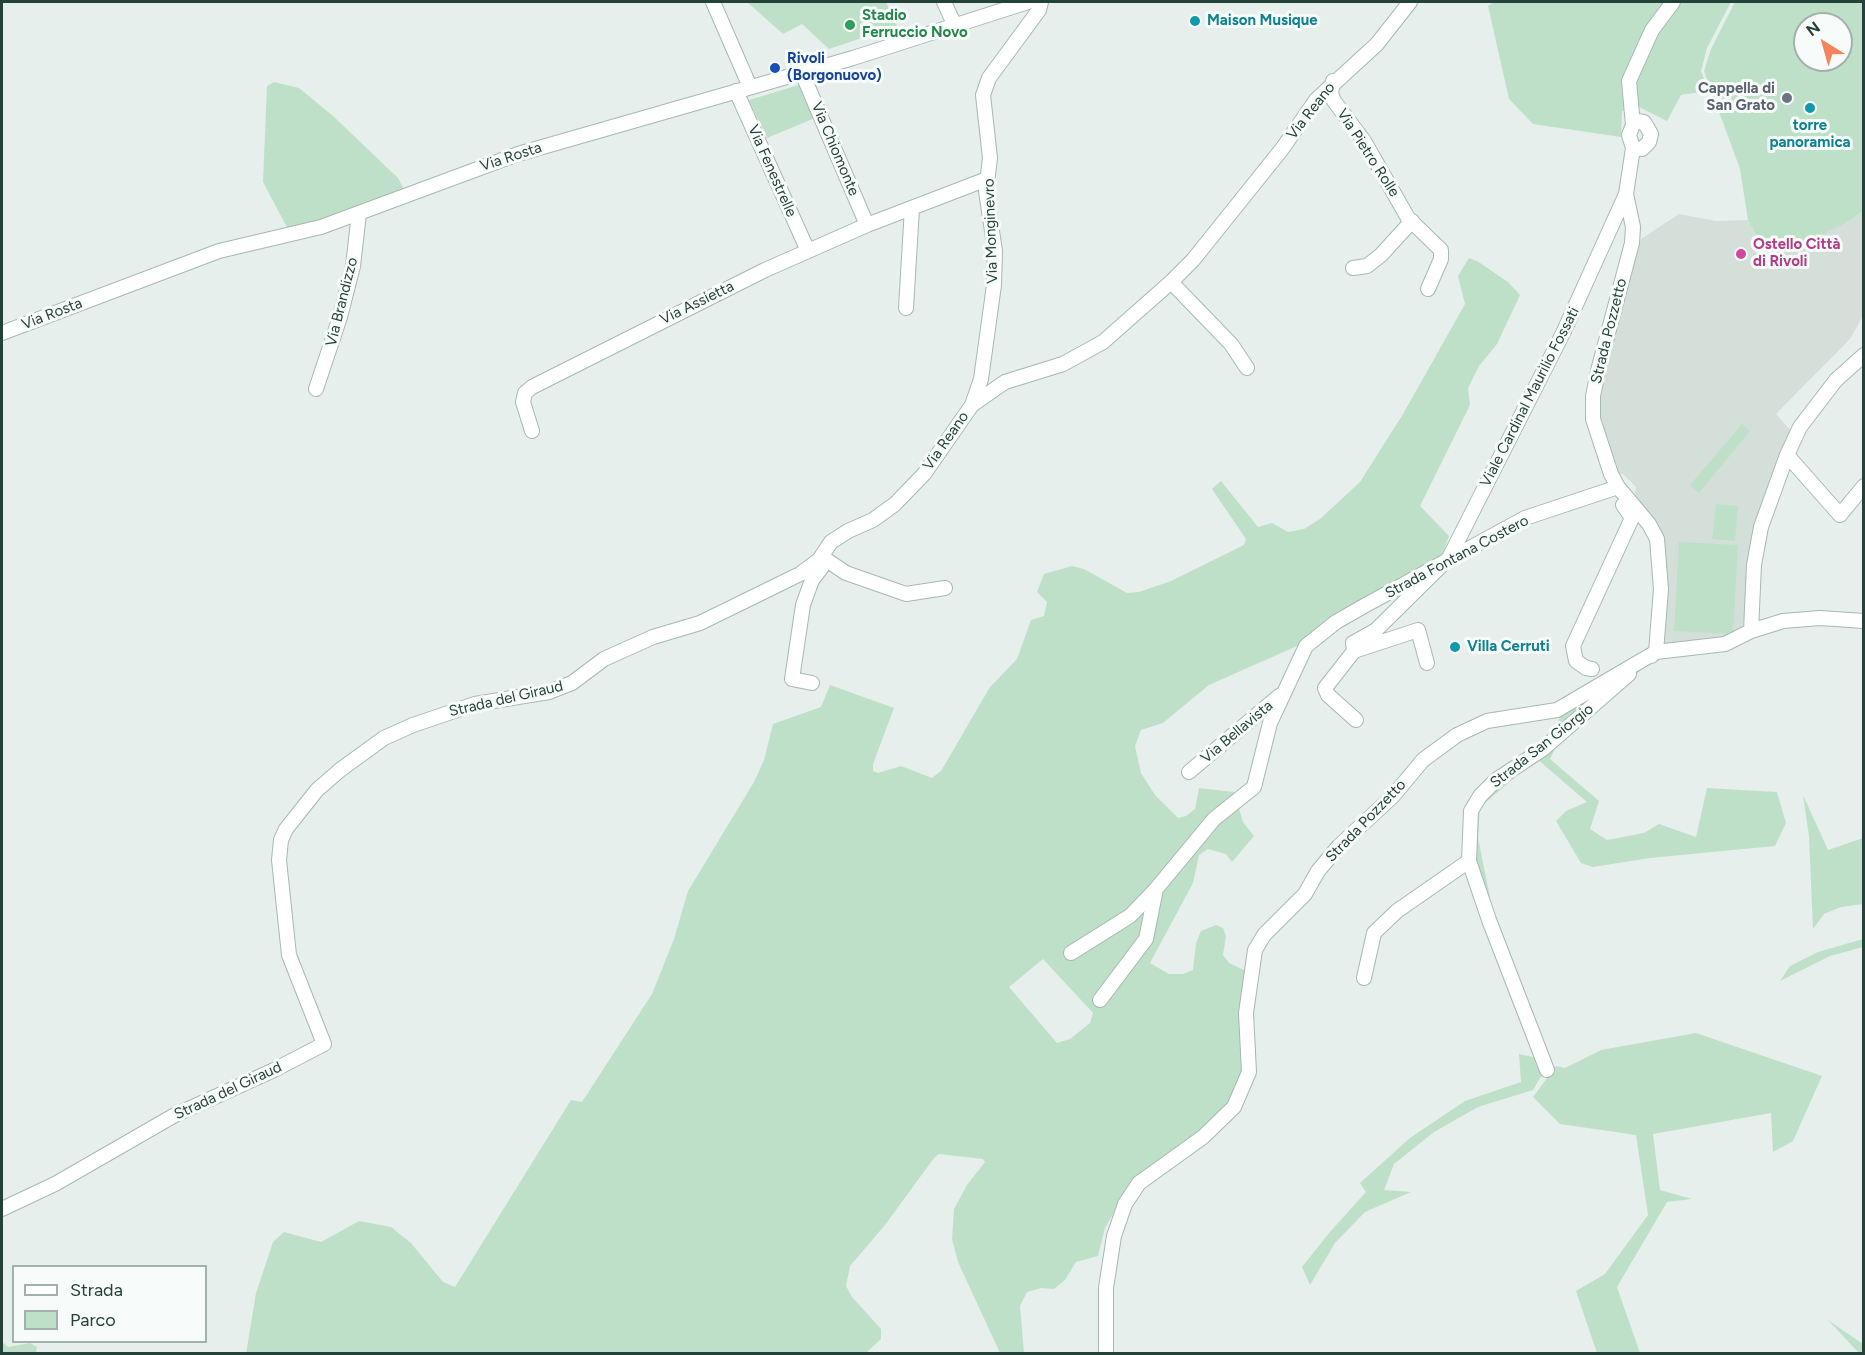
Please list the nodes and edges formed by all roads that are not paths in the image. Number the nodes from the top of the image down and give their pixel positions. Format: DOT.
graph roads {
  1 [pos="713,2"];
  2 [pos="944,2"];
  3 [pos="1028,2"];
  4 [pos="1041,2"];
  5 [pos="1410,2"];
  6 [pos="1673,2"];
  7 [pos="1006,5"];
  8 [pos="955,26"];
  9 [pos="802,73"];
  10 [pos="1333,81"];
  11 [pos="750,87"];
  12 [pos="736,91"];
  13 [pos="1633,125"];
  14 [pos="1633,148"];
  15 [pos="987,179"];
  16 [pos="1626,194"];
  17 [pos="912,208"];
  18 [pos="359,213"];
  19 [pos="1412,221"];
  20 [pos="867,225"];
  21 [pos="1609,236"];
  22 [pos="1632,243"];
  23 [pos="807,251"];
  24 [pos="1353,268"];
  25 [pos="1171,282"];
  26 [pos="1428,289"];
  27 [pos="906,308"];
  28 [pos="2,333"];
  29 [pos="1863,355"];
  30 [pos="1247,368"];
  31 [pos="316,389"];
  32 [pos="972,405"];
  33 [pos="532,431"];
  34 [pos="1787,455"];
  35 [pos="1863,486"];
  36 [pos="1618,487"];
  37 [pos="1449,558"];
  38 [pos="821,559"];
  39 [pos="945,588"];
  40 [pos="1863,621"];
  41 [pos="1751,631"];
  42 [pos="1306,646"];
  43 [pos="1354,651"];
  44 [pos="1656,652"];
  45 [pos="1427,663"];
  46 [pos="1592,669"];
  47 [pos="812,683"];
  48 [pos="1284,692"];
  49 [pos="1356,720"];
  50 [pos="1190,772"];
  51 [pos="1469,861"];
  52 [pos="1156,889"];
  53 [pos="1071,952"];
  54 [pos="1364,978"];
  55 [pos="1100,1000"];
  56 [pos="1546,1070"];
  57 [pos="2,1209"];
  58 [pos="1106,1353"];
  1 -- 11 [label="street"];
  2 -- 8 [label="street"];
  3 -- 7 [label="street, Via Rosta"];
  4 -- 15 [label="street, Via Monginevro"];
  5 -- 10 [label="street, Via Reano"];
  6 -- 13 [label="street"];
  7 -- 8 [label="street, Via Rosta"];
  8 -- 9 [label="street, Via Rosta"];
  9 -- 11 [label="street, Via Rosta"];
  9 -- 20 [label="street, Via Chiomonte"];
  10 -- 19 [label="street, Via Pietro Rolle"];
  10 -- 25 [label="street, Via Reano"];
  11 -- 12 [label="street, Via Rosta"];
  12 -- 18 [label="street, Via Rosta"];
  12 -- 23 [label="street, Via Fenestrelle"];
  13 -- 14 [label="street"];
  13 -- 14 [label="street"];
  14 -- 16 [label="street"];
  15 -- 17 [label="street, Via Assietta"];
  15 -- 32 [label="street, Via Monginevro"];
  16 -- 21 [label="street, Viale Cardinal Maurilio Fossati"];
  16 -- 22 [label="street, Strada Pozzetto"];
  17 -- 20 [label="street, Via Assietta"];
  17 -- 27 [label="street"];
  18 -- 28 [label="street, Via Rosta"];
  18 -- 31 [label="street, Via Brandizzo"];
  19 -- 24 [label="street"];
  19 -- 26 [label="street, Via Pietro Rolle"];
  20 -- 23 [label="street, Via Assietta"];
  21 -- 22 [label="street"];
  21 -- 37 [label="street, Viale Cardinal Maurilio Fossati"];
  22 -- 36 [label="street, Strada Pozzetto"];
  23 -- 33 [label="street, Via Assietta"];
  25 -- 30 [label="street"];
  25 -- 32 [label="street, Via Reano"];
  29 -- 34 [label="street"];
  32 -- 38 [label="street, Via Reano"];
  34 -- 35 [label="street"];
  34 -- 41 [label="street"];
  36 -- 37 [label="street, Strada Fontana Costero"];
  36 -- 44 [label="street, Strada Pozzetto"];
  36 -- 46 [label="street, Strada Pozzetto"];
  37 -- 42 [label="street, Strada Fontana Costero"];
  37 -- 43 [label="street"];
  38 -- 39 [label="street"];
  38 -- 47 [label="street, Via Reano"];
  38 -- 57 [label="street, Strada del Giraud"];
  40 -- 41 [label="street"];
  41 -- 44 [label="street"];
  42 -- 48 [label="street, Via Bellavista"];
  43 -- 45 [label="street"];
  43 -- 49 [label="street"];
  44 -- 51 [label="street, Strada San Giorgio"];
  44 -- 58 [label="street, Strada Pozzetto"];
  48 -- 50 [label="street, Via Bellavista"];
  48 -- 52 [label="street, Via Bellavista"];
  51 -- 54 [label="street"];
  51 -- 56 [label="street, Strada San Giorgio"];
  52 -- 53 [label="street, Via Bellavista"];
  52 -- 55 [label="street, Via Bellavista"];
}
